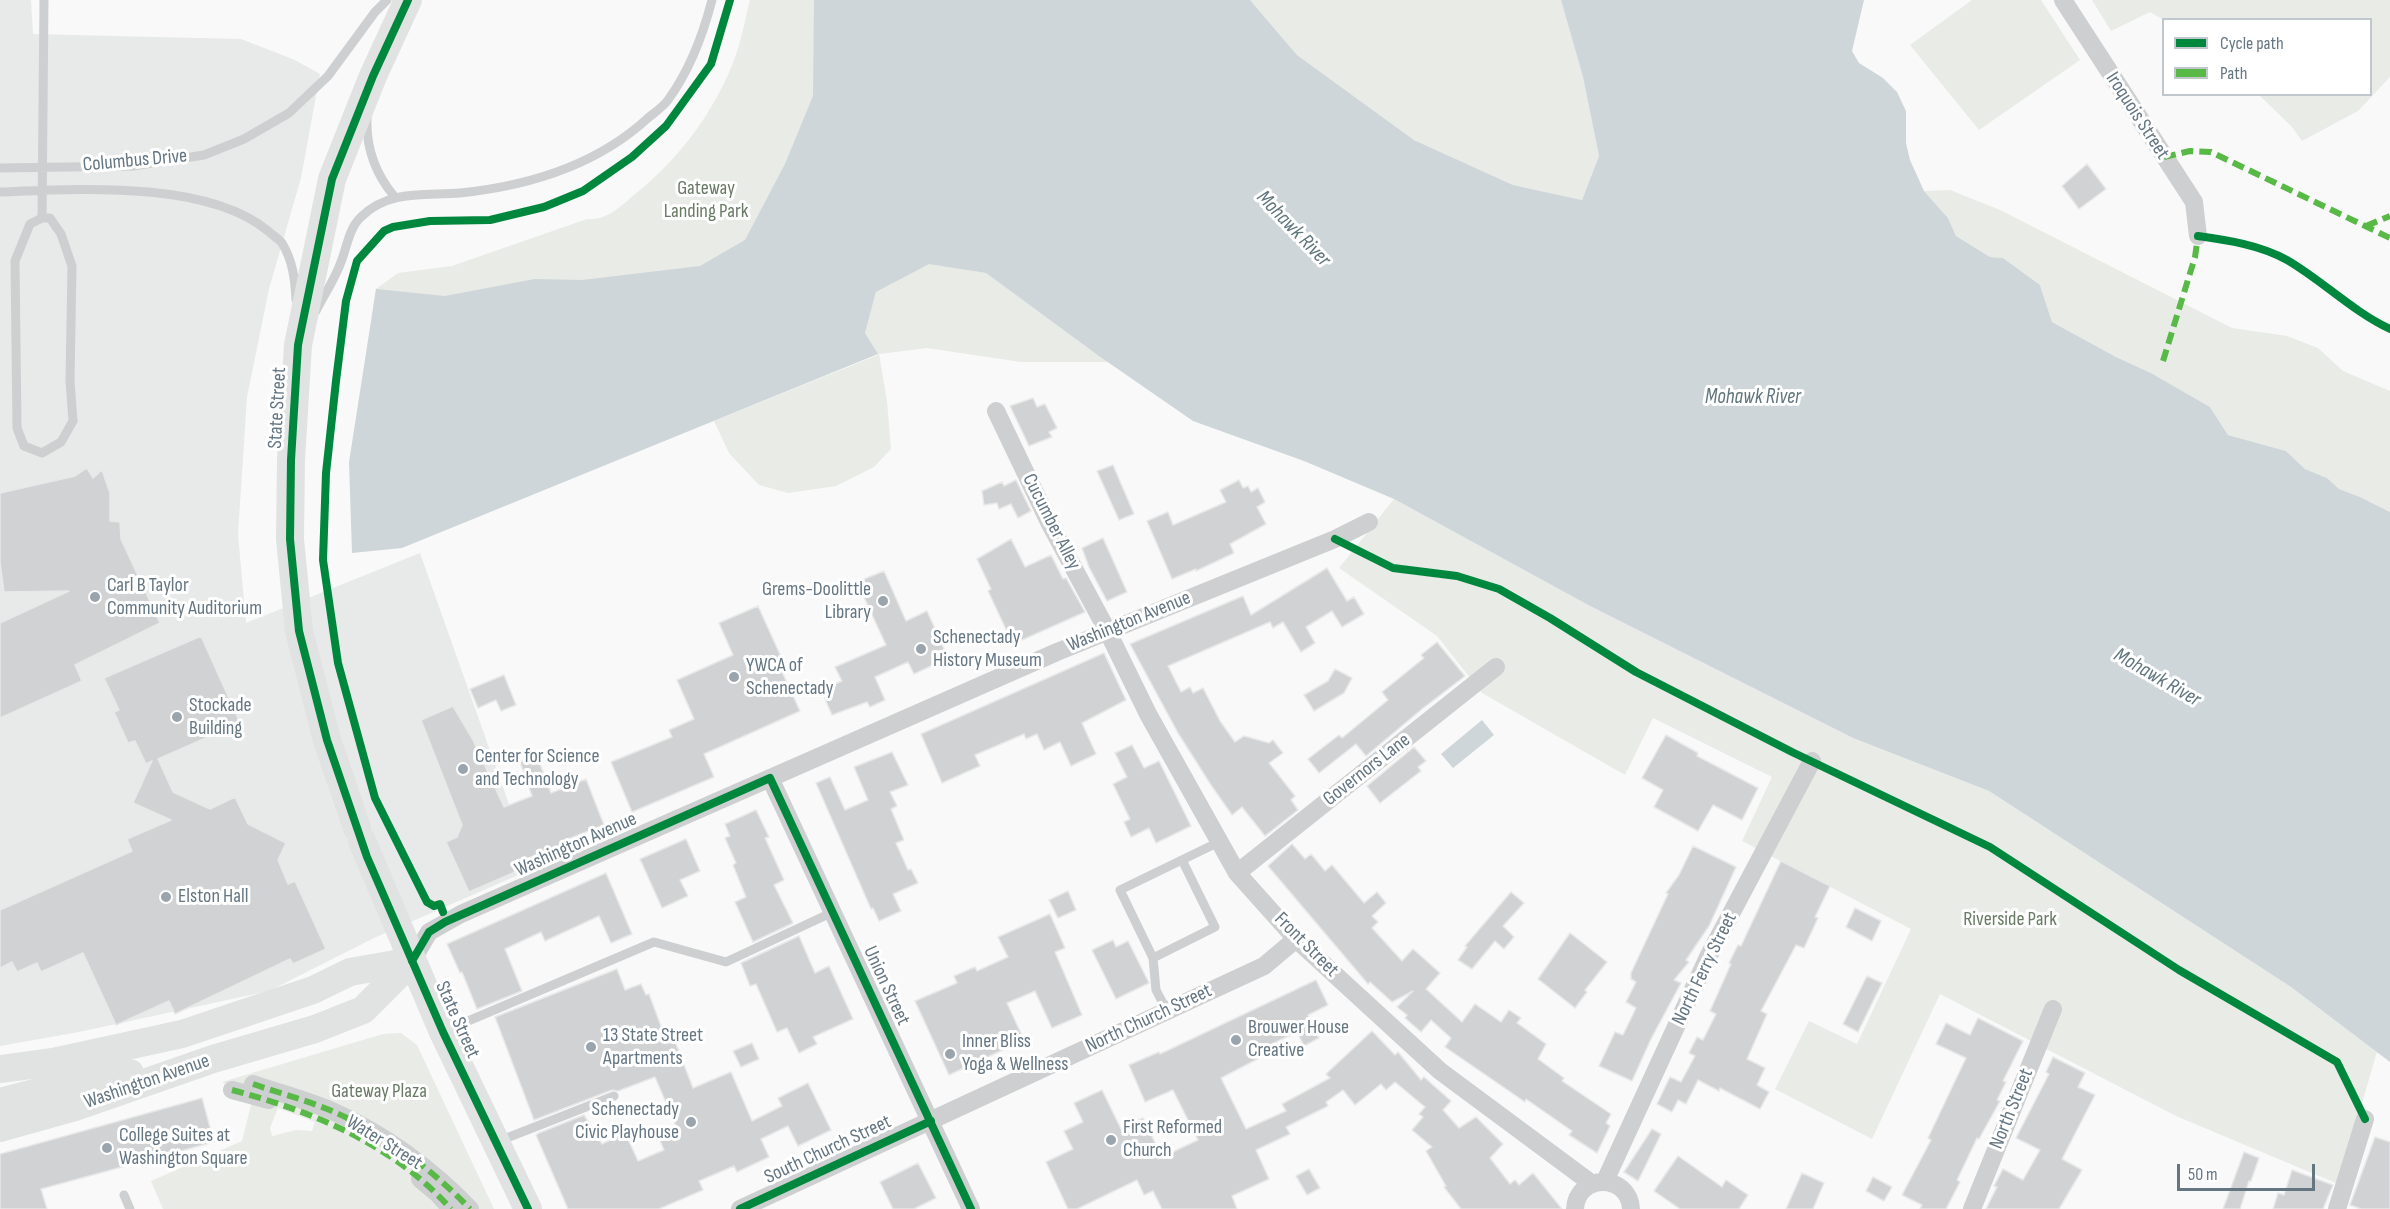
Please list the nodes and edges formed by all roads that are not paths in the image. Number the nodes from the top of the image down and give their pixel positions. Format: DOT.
graph roads {
  1 [pos="44,0"];
  2 [pos="387,0"];
  3 [pos="408,0"];
  4 [pos="712,0"];
  5 [pos="2063,0"];
  6 [pos="373,76"];
  7 [pos="0,168"];
  8 [pos="43,168"];
  9 [pos="43,190"];
  10 [pos="0,192"];
  11 [pos="394,196"];
  12 [pos="42,218"];
  13 [pos="2198,236"];
  14 [pos="298,345"];
  15 [pos="996,411"];
  16 [pos="1369,522"];
  17 [pos="1108,632"];
  18 [pos="1496,667"];
  19 [pos="1812,761"];
  20 [pos="770,778"];
  21 [pos="1221,841"];
  22 [pos="1182,860"];
  23 [pos="1237,873"];
  24 [pos="833,912"];
  25 [pos="1296,939"];
  26 [pos="1153,958"];
  27 [pos="412,962"];
  28 [pos="2053,1009"];
  29 [pos="1167,1011"];
  30 [pos="443,1032"];
  31 [pos="213,1059"];
  32 [pos="0,1069"];
  33 [pos="253,1084"];
  34 [pos="232,1090"];
  35 [pos="614,1096"];
  36 [pos="0,1102"];
  37 [pos="2366,1119"];
  38 [pos="931,1121"];
  39 [pos="0,1128"];
  40 [pos="496,1143"];
  41 [pos="1598,1182"];
  42 [pos="123,1195"];
  43 [pos="1633,1208"];
  44 [pos="130,1209"];
  45 [pos="451,1209"];
  46 [pos="470,1209"];
  47 [pos="528,1209"];
  48 [pos="740,1209"];
  49 [pos="971,1209"];
  50 [pos="1575,1209"];
  51 [pos="1971,1209"];
  52 [pos="2337,1209"];
  1 -- 8 [label="lane"];
  2 -- 8 [label="lane, Columbus Drive"];
  3 -- 6 [label="main road, State Street"];
  4 -- 11 [label="lane"];
  5 -- 13 [label="street, Iroquois Street"];
  6 -- 11 [label="lane"];
  6 -- 14 [label="main road, State Street"];
  7 -- 8 [label="lane, Columbus Drive"];
  8 -- 9 [label="lane"];
  9 -- 10 [label="lane, Columbus Drive"];
  9 -- 12 [label="lane"];
  9 -- 14 [label="lane, Columbus Drive"];
  11 -- 14 [label="lane"];
  12 -- 12 [label="lane"];
  14 -- 27 [label="main road, State Street"];
  15 -- 17 [label="street, Cucumber Alley"];
  16 -- 17 [label="street, Washington Avenue"];
  17 -- 20 [label="street, Washington Avenue"];
  17 -- 21 [label="street, Front Street"];
  18 -- 23 [label="street, Governors Lane"];
  19 -- 41 [label="street, North Ferry Street"];
  20 -- 24 [label="street, Union Street"];
  20 -- 27 [label="street, Washington Avenue"];
  21 -- 22 [label="lane"];
  21 -- 23 [label="street, Front Street"];
  22 -- 26 [label="lane"];
  22 -- 26 [label="lane"];
  23 -- 25 [label="street, Front Street"];
  24 -- 30 [label="lane"];
  24 -- 38 [label="street, Union Street"];
  25 -- 29 [label="street, North Church Street"];
  25 -- 41 [label="street, Front Street"];
  26 -- 29 [label="lane"];
  27 -- 30 [label="main road, State Street"];
  27 -- 31 [label="main road, Washington Avenue"];
  27 -- 32 [label="main road, Washington Avenue"];
  28 -- 51 [label="street, North Street"];
  29 -- 38 [label="street, North Church Street"];
  30 -- 40 [label="main road, State Street"];
  31 -- 36 [label="main road"];
  31 -- 39 [label="main road, Washington Avenue"];
  33 -- 46 [label="street, Water Street"];
  34 -- 45 [label="street, Water Street"];
  35 -- 40 [label="lane"];
  37 -- 52 [label="street"];
  38 -- 48 [label="street, South Church Street"];
  38 -- 49 [label="street, Union Street"];
  40 -- 47 [label="main road, State Street"];
  41 -- 43 [label="street, Front Street"];
  41 -- 50 [label="street"];
  42 -- 44 [label="lane"];
}
